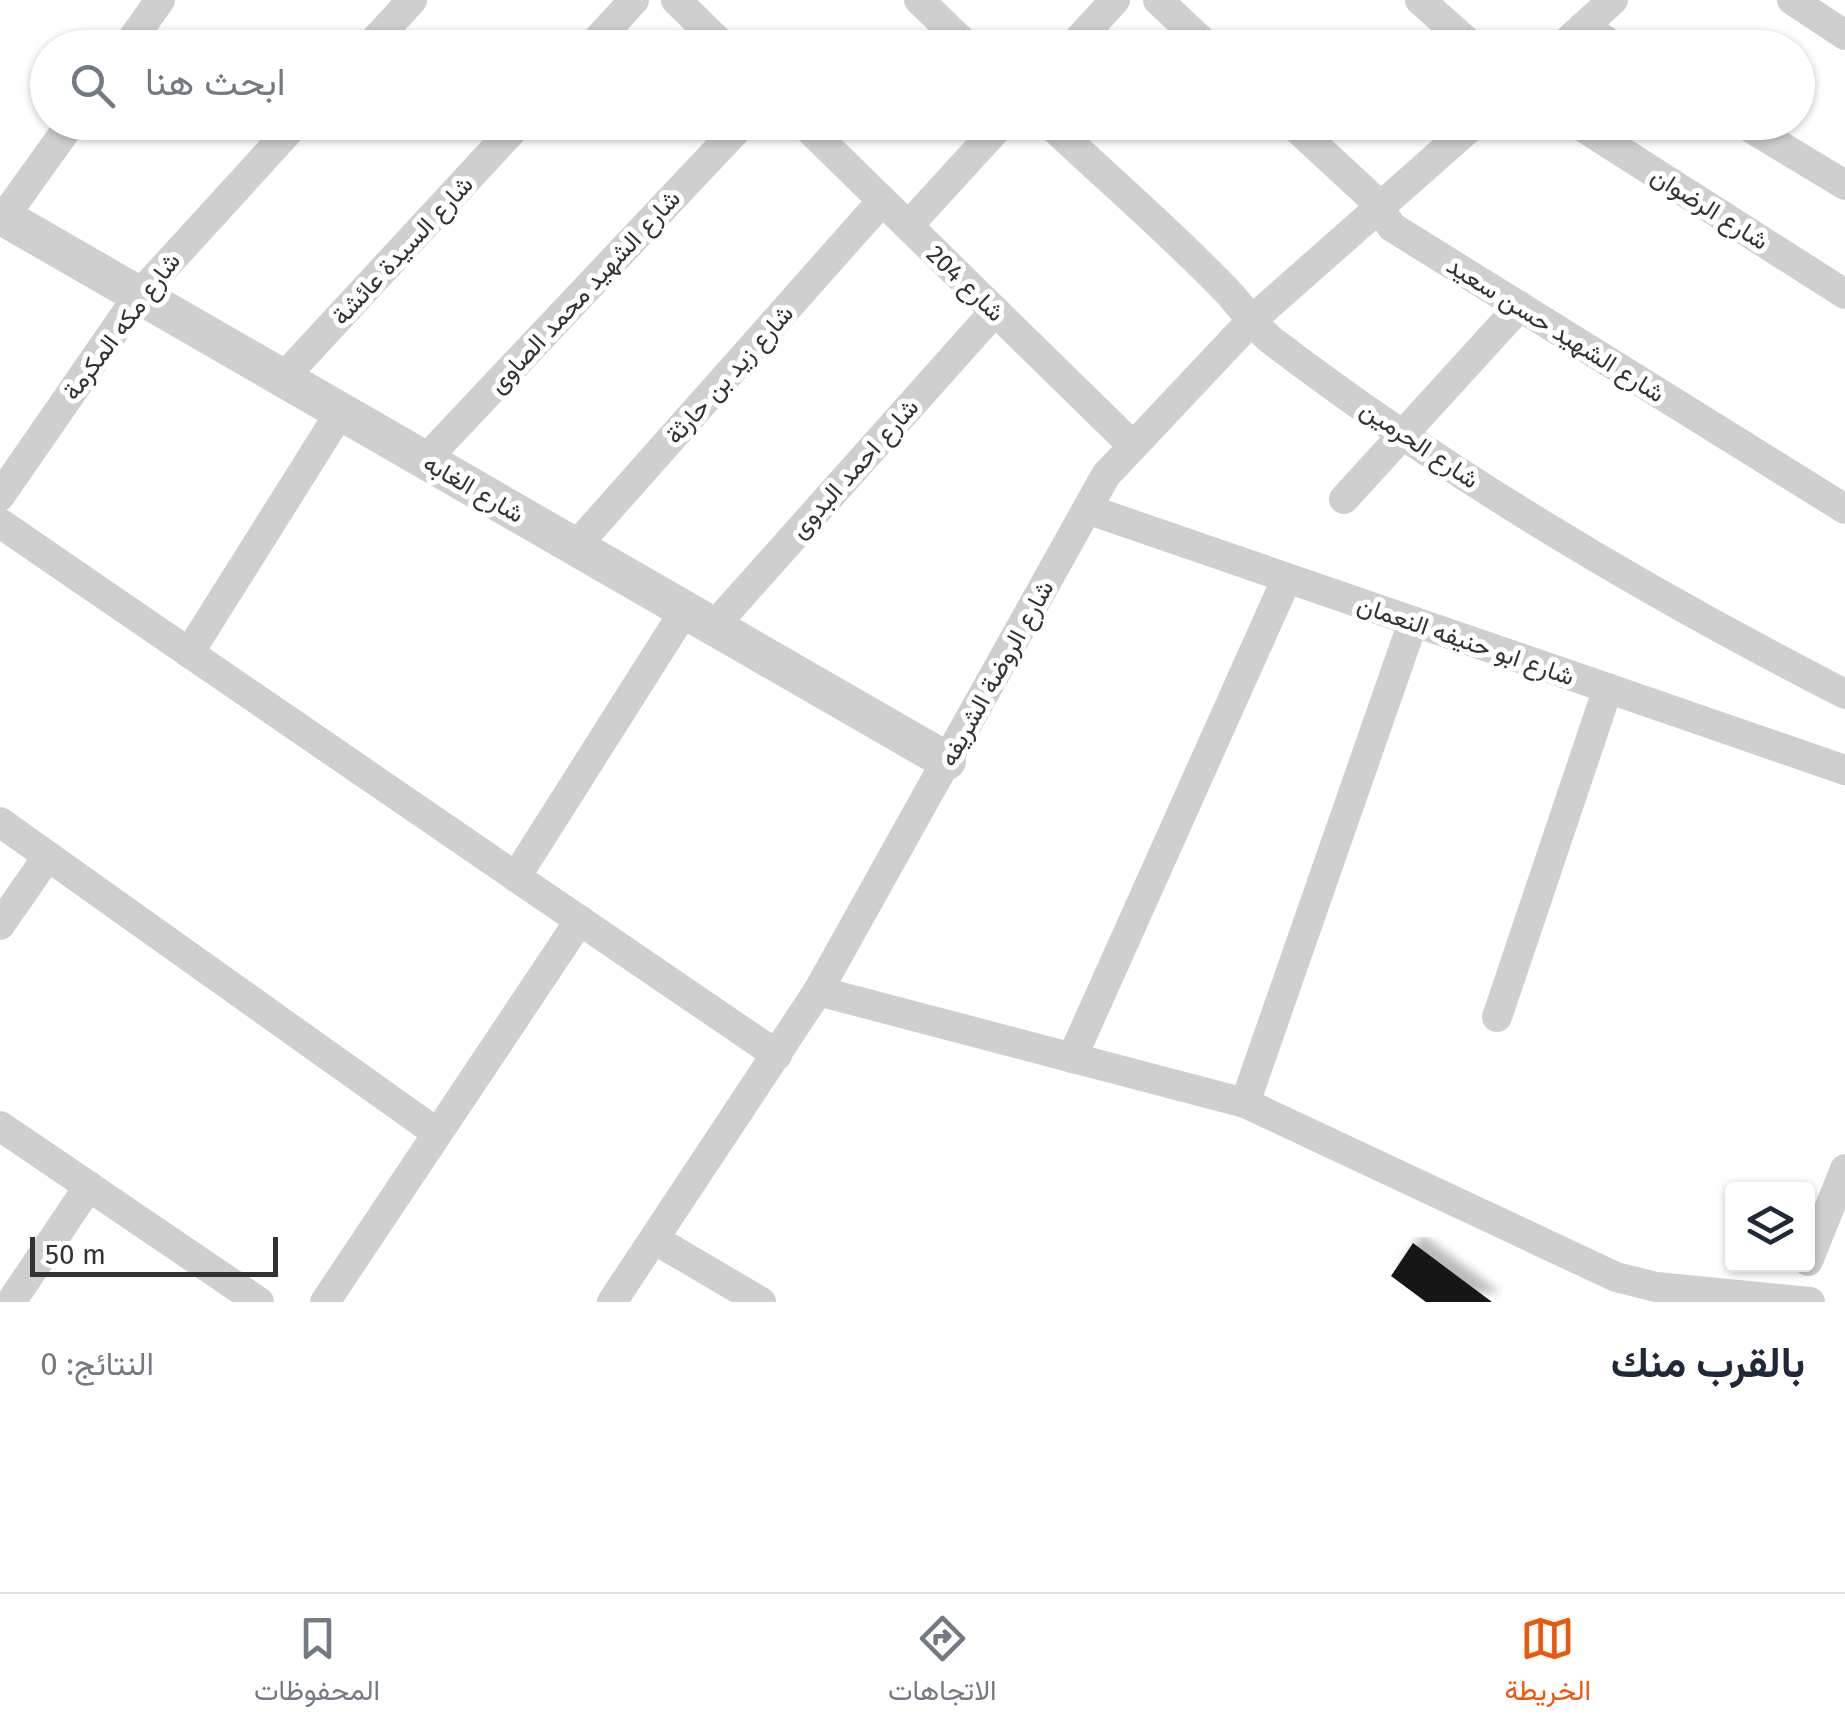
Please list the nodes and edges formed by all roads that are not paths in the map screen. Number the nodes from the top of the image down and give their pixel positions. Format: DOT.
graph roads {
  1 [pos="160,0"];
  2 [pos="412,0"];
  3 [pos="634,0"];
  4 [pos="676,0"];
  5 [pos="919,0"];
  6 [pos="1114,0"];
  7 [pos="1158,0"];
  8 [pos="1420,0"];
  9 [pos="1613,0"];
  10 [pos="1792,0"];
  11 [pos="1583,26"];
  12 [pos="139,30"];
  13 [pos="384,30"];
  14 [pos="606,30"];
  15 [pos="707,30"];
  16 [pos="950,30"];
  17 [pos="1087,30"];
  18 [pos="1190,30"];
  19 [pos="1454,30"];
  20 [pos="1579,30"];
  21 [pos="1589,30"];
  22 [pos="1845,36"];
  23 [pos="59,140"];
  24 [pos="280,140"];
  25 [pos="503,140"];
  26 [pos="727,140"];
  27 [pos="820,140"];
  28 [pos="987,140"];
  29 [pos="1067,140"];
  30 [pos="1309,140"];
  31 [pos="1456,140"];
  32 [pos="1603,140"];
  33 [pos="1770,140"];
  34 [pos="1845,186"];
  35 [pos="882,201"];
  36 [pos="1377,210"];
  37 [pos="2,216"];
  38 [pos="908,226"];
  39 [pos="139,294"];
  40 [pos="1845,294"];
  41 [pos="1520,306"];
  42 [pos="994,311"];
  43 [pos="1252,320"];
  44 [pos="283,378"];
  45 [pos="340,411"];
  46 [pos="1403,432"];
  47 [pos="1131,444"];
  48 [pos="425,460"];
  49 [pos="0,496"];
  50 [pos="1344,499"];
  51 [pos="1086,509"];
  52 [pos="1845,509"];
  53 [pos="0,523"];
  54 [pos="576,546"];
  55 [pos="1287,578"];
  56 [pos="700,618"];
  57 [pos="1413,622"];
  58 [pos="189,653"];
  59 [pos="1608,688"];
  60 [pos="1845,694"];
  61 [pos="948,760"];
  62 [pos="1845,770"];
  63 [pos="0,822"];
  64 [pos="48,856"];
  65 [pos="516,877"];
  66 [pos="580,920"];
  67 [pos="0,925"];
  68 [pos="818,990"];
  69 [pos="1497,1017"];
  70 [pos="777,1055"];
  71 [pos="1072,1058"];
  72 [pos="1245,1103"];
  73 [pos="0,1126"];
  74 [pos="437,1134"];
  75 [pos="1845,1168"];
  76 [pos="89,1186"];
  77 [pos="654,1239"];
  78 [pos="1815,1243"];
  79 [pos="1806,1272"];
  80 [pos="1657,1294"];
  81 [pos="1801,1301"];
  82 [pos="11,1302"];
  83 [pos="260,1302"];
  84 [pos="324,1302"];
  85 [pos="612,1302"];
  86 [pos="762,1302"];
  1 -- 12 [label="street"];
  2 -- 13 [label="street"];
  3 -- 14 [label="street"];
  4 -- 15 [label="street"];
  5 -- 16 [label="street"];
  6 -- 17 [label="street"];
  7 -- 18 [label="street"];
  8 -- 19 [label="street"];
  9 -- 11 [label="street"];
  10 -- 22 [label="street"];
  11 -- 20 [label="street"];
  11 -- 21 [label="street"];
  23 -- 37 [label="street"];
  24 -- 39 [label="street, شارع مكه المكرمة"];
  25 -- 44 [label="street, شارع السيدة عائشة"];
  26 -- 48 [label="street, شارع الشهيد محمد الصاوى"];
  27 -- 35 [label="street, شارع 204"];
  28 -- 38 [label="street"];
  29 -- 43 [label="street, شارع الحرمين"];
  30 -- 36 [label="street, شارع الشهيد حسن سعيد"];
  31 -- 36 [label="street, شارع الروضة الشريفه"];
  32 -- 40 [label="street, شارع الرضوان"];
  33 -- 34 [label="street"];
  35 -- 38 [label="street, شارع 204"];
  35 -- 54 [label="street, شارع زيد بن حارثة"];
  36 -- 41 [label="street, شارع الشهيد حسن سعيد"];
  36 -- 43 [label="street, شارع الروضة الشريفه"];
  37 -- 39 [label="street, شارع الغابه"];
  38 -- 42 [label="street, شارع 204"];
  39 -- 44 [label="street, شارع الغابه"];
  39 -- 49 [label="street, شارع مكه المكرمة"];
  41 -- 46 [label="street"];
  41 -- 52 [label="street, شارع الشهيد حسن سعيد"];
  42 -- 47 [label="street, شارع 204"];
  42 -- 56 [label="street, شارع احمد البدوى"];
  43 -- 46 [label="street, شارع الحرمين"];
  43 -- 47 [label="street, شارع الروضة الشريفه"];
  44 -- 45 [label="street, شارع الغابه"];
  45 -- 48 [label="street, شارع الغابه"];
  45 -- 58 [label="street"];
  46 -- 50 [label="street"];
  46 -- 60 [label="street, شارع الحرمين"];
  47 -- 51 [label="street, شارع الروضة الشريفه"];
  48 -- 54 [label="street, شارع الغابه"];
  51 -- 55 [label="street, شارع ابو حنيفه النعمان"];
  51 -- 61 [label="street, شارع الروضة الشريفه"];
  53 -- 58 [label="street"];
  54 -- 56 [label="street, شارع الغابه"];
  55 -- 57 [label="street, شارع ابو حنيفه النعمان"];
  55 -- 71 [label="street"];
  56 -- 61 [label="street, شارع الغابه"];
  56 -- 65 [label="street, شارع احمد البدوى"];
  57 -- 59 [label="street, شارع ابو حنيفه النعمان"];
  57 -- 72 [label="street"];
  58 -- 65 [label="street"];
  59 -- 62 [label="street, شارع ابو حنيفه النعمان"];
  59 -- 69 [label="street"];
  61 -- 68 [label="street, شارع الروضة الشريفه"];
  63 -- 64 [label="street"];
  64 -- 67 [label="street"];
  64 -- 74 [label="street"];
  65 -- 66 [label="street"];
  66 -- 70 [label="street"];
  66 -- 74 [label="street"];
  68 -- 70 [label="street, شارع الروضة الشريفه"];
  68 -- 71 [label="street"];
  70 -- 77 [label="street, شارع الروضة الشريفه"];
  71 -- 72 [label="street"];
  72 -- 80 [label="street"];
  73 -- 76 [label="street"];
  74 -- 84 [label="street"];
  75 -- 78 [label="street"];
  76 -- 82 [label="street"];
  76 -- 83 [label="street"];
  77 -- 85 [label="street, شارع الروضة الشريفه"];
  77 -- 86 [label="street"];
  79 -- 81 [label="street"];
  80 -- 81 [label="street"];
}
